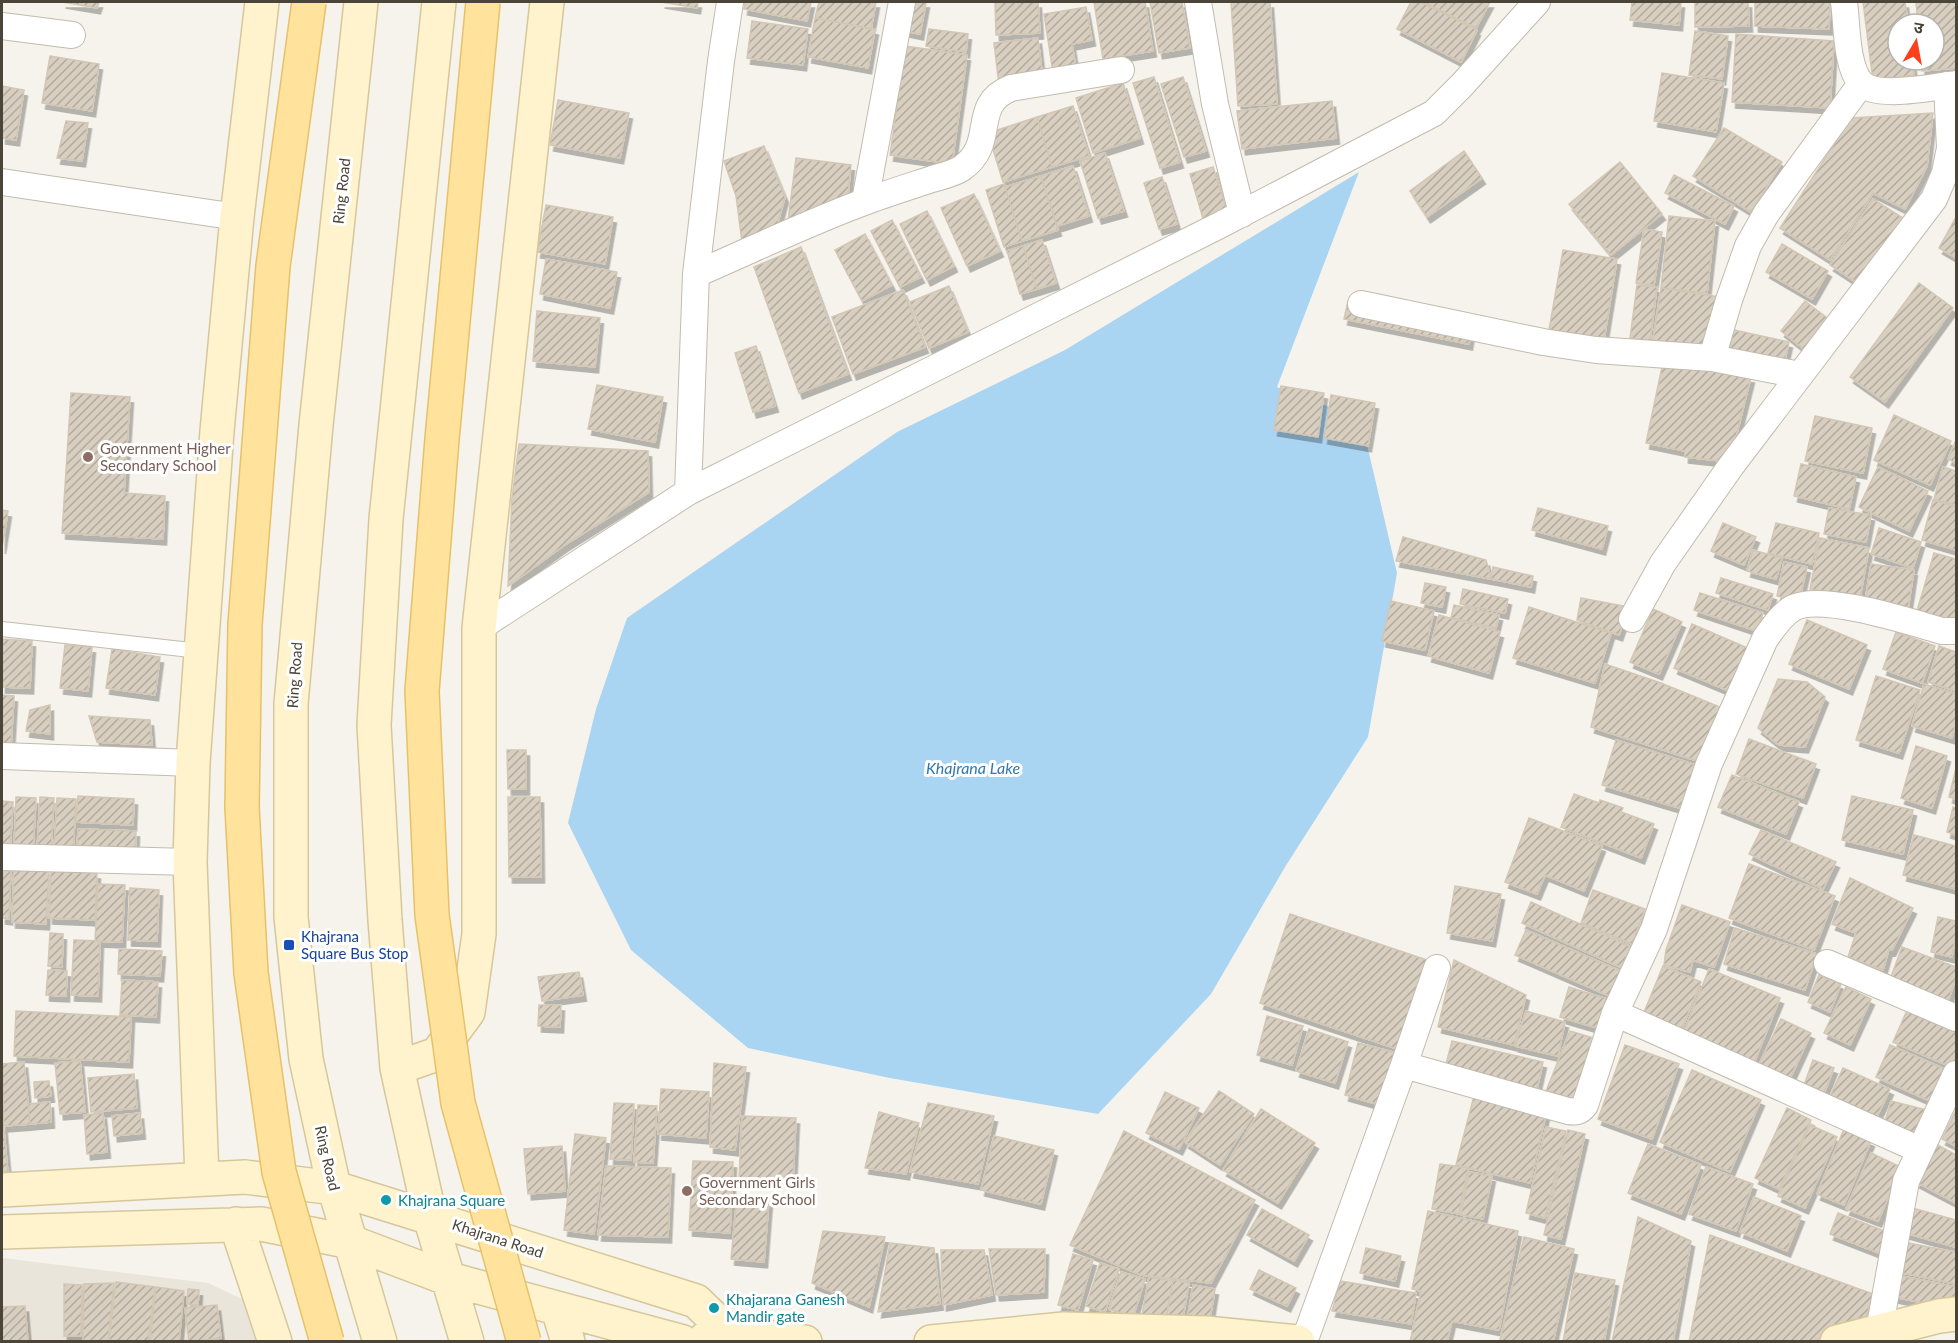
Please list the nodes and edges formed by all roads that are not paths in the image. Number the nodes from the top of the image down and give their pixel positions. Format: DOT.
graph roads {
  1 [pos="262,2"];
  2 [pos="309,2"];
  3 [pos="361,2"];
  4 [pos="439,2"];
  5 [pos="483,2"];
  6 [pos="547,2"];
  7 [pos="730,2"];
  8 [pos="902,2"];
  9 [pos="1198,2"];
  10 [pos="1537,2"];
  11 [pos="1844,2"];
  12 [pos="2,26"];
  13 [pos="72,35"];
  14 [pos="1121,70"];
  15 [pos="1861,84"];
  16 [pos="1952,85"];
  17 [pos="2,182"];
  18 [pos="866,201"];
  19 [pos="1242,214"];
  20 [pos="237,217"];
  21 [pos="696,274"];
  22 [pos="1361,304"];
  23 [pos="1712,358"];
  24 [pos="1800,375"];
  25 [pos="688,492"];
  26 [pos="1632,619"];
  27 [pos="479,628"];
  28 [pos="2,629"];
  29 [pos="1956,631"];
  30 [pos="200,651"];
  31 [pos="2,756"];
  32 [pos="193,763"];
  33 [pos="2,857"];
  34 [pos="190,862"];
  35 [pos="1827,963"];
  36 [pos="1437,968"];
  37 [pos="1616,1013"];
  38 [pos="1956,1018"];
  39 [pos="1404,1065"];
  40 [pos="397,1068"];
  41 [pos="1956,1074"];
  42 [pos="1920,1150"];
  43 [pos="202,1179"];
  44 [pos="335,1188"];
  45 [pos="2,1190"];
  46 [pos="430,1217"];
  47 [pos="236,1224"];
  48 [pos="2,1232"];
  49 [pos="351,1242"];
  50 [pos="449,1279"];
  51 [pos="558,1309"];
  52 [pos="1956,1314"];
  53 [pos="1879,1331"];
  54 [pos="728,1332"];
  55 [pos="1206,1337"];
  56 [pos="275,1341"];
  57 [pos="327,1341"];
  58 [pos="381,1341"];
  59 [pos="467,1341"];
  60 [pos="524,1341"];
  61 [pos="567,1341"];
  62 [pos="683,1341"];
  63 [pos="691,1341"];
  64 [pos="805,1341"];
  65 [pos="931,1341"];
  66 [pos="1298,1341"];
  67 [pos="1305,1341"];
  68 [pos="1837,1341"];
  1 -- 20 [label="main road"];
  2 -- 57 [label="main road, bridge"];
  3 -- 44 [label="main road, Ring Road"];
  4 -- 40 [label="main road"];
  5 -- 60 [label="main road, bridge"];
  6 -- 27 [label="main road"];
  7 -- 21 [label="street"];
  8 -- 18 [label="street"];
  9 -- 19 [label="street"];
  10 -- 19 [label="street"];
  11 -- 15 [label="street"];
  12 -- 13 [label="street"];
  14 -- 18 [label="street"];
  15 -- 16 [label="street"];
  15 -- 23 [label="street"];
  16 -- 24 [label="street"];
  17 -- 20 [label="street"];
  18 -- 21 [label="street"];
  19 -- 25 [label="street"];
  20 -- 30 [label="main road"];
  21 -- 25 [label="street"];
  22 -- 23 [label="street"];
  23 -- 24 [label="street"];
  24 -- 26 [label="street"];
  25 -- 27 [label="street"];
  27 -- 40 [label="main road"];
  28 -- 30 [label="lane"];
  29 -- 37 [label="street"];
  30 -- 32 [label="main road"];
  31 -- 32 [label="street"];
  32 -- 34 [label="main road"];
  33 -- 34 [label="street"];
  34 -- 43 [label="main road"];
  35 -- 38 [label="street"];
  36 -- 39 [label="street"];
  37 -- 39 [label="street"];
  37 -- 42 [label="street"];
  39 -- 67 [label="street"];
  40 -- 46 [label="main road"];
  41 -- 42 [label="street"];
  42 -- 53 [label="street"];
  43 -- 44 [label="main road, Khajrana Road"];
  43 -- 45 [label="main road, Khajrana Road"];
  44 -- 46 [label="main road, Khajrana Road"];
  44 -- 49 [label="main road, Ring Road"];
  46 -- 50 [label="main road"];
  46 -- 54 [label="main road, Khajrana Road"];
  47 -- 48 [label="main road"];
  47 -- 49 [label="main road"];
  47 -- 56 [label="main road"];
  49 -- 50 [label="main road"];
  49 -- 58 [label="main road, Ring Road"];
  50 -- 51 [label="main road"];
  50 -- 59 [label="main road"];
  51 -- 61 [label="main road"];
  51 -- 62 [label="main road"];
  52 -- 53 [label="main road"];
  53 -- 68 [label="main road"];
  54 -- 63 [label="main road"];
  54 -- 64 [label="main road"];
  55 -- 65 [label="main road"];
  55 -- 66 [label="main road"];
}
